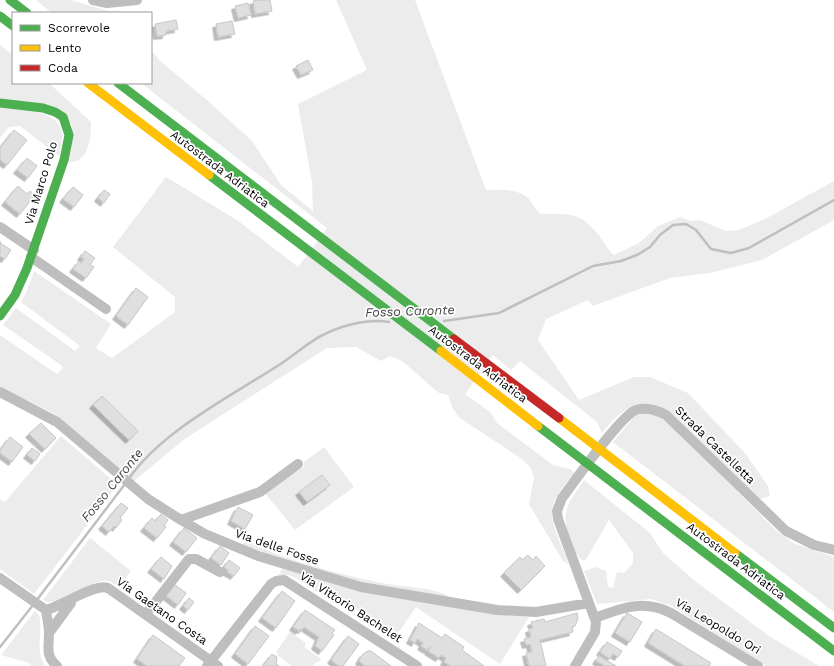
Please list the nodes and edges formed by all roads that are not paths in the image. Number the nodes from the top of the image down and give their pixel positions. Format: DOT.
graph roads {
  1 [pos="10,0"];
  2 [pos="93,0"];
  3 [pos="137,0"];
  4 [pos="26,12"];
  5 [pos="0,15"];
  6 [pos="12,25"];
  7 [pos="89,84"];
  8 [pos="119,84"];
  9 [pos="0,103"];
  10 [pos="0,227"];
  11 [pos="32,254"];
  12 [pos="106,309"];
  13 [pos="0,316"];
  14 [pos="0,392"];
  15 [pos="298,464"];
  16 [pos="181,520"];
  17 [pos="834,550"];
  18 [pos="220,572"];
  19 [pos="0,578"];
  20 [pos="76,598"];
  21 [pos="589,603"];
  22 [pos="43,608"];
  23 [pos="146,614"];
  24 [pos="595,618"];
  25 [pos="834,628"];
  26 [pos="48,633"];
  27 [pos="834,651"];
  28 [pos="212,664"];
  29 [pos="57,666"];
  30 [pos="417,666"];
  31 [pos="575,666"];
  32 [pos="758,666"];
  1 -- 4 [label="main road"];
  1 -- 5 [label="main road"];
  2 -- 3 [label="street"];
  5 -- 6 [label="main road"];
  7 -- 27 [label="main road, Autostrada Adriatica"];
  8 -- 25 [label="main road, Autostrada Adriatica"];
  9 -- 11 [label="main road, Via Marco Polo"];
  10 -- 11 [label="street, Via Marco Polo"];
  11 -- 12 [label="street"];
  11 -- 13 [label="main road, Via Marco Polo"];
  14 -- 16 [label="street, Via delle Fosse"];
  15 -- 16 [label="street"];
  16 -- 21 [label="street, Via delle Fosse"];
  17 -- 21 [label="street, Strada Castelletta"];
  18 -- 23 [label="street"];
  19 -- 22 [label="street"];
  20 -- 22 [label="street, Via Gaetano Costa"];
  20 -- 23 [label="street, Via Gaetano Costa"];
  20 -- 26 [label="street"];
  21 -- 24 [label="street, Strada Castelletta"];
  22 -- 26 [label="street"];
  23 -- 28 [label="street, Via Gaetano Costa"];
  24 -- 31 [label="street"];
  24 -- 32 [label="street, Via Leopoldo Ori"];
  26 -- 29 [label="street"];
  28 -- 30 [label="street, Via Vittorio Bachelet"];
}
